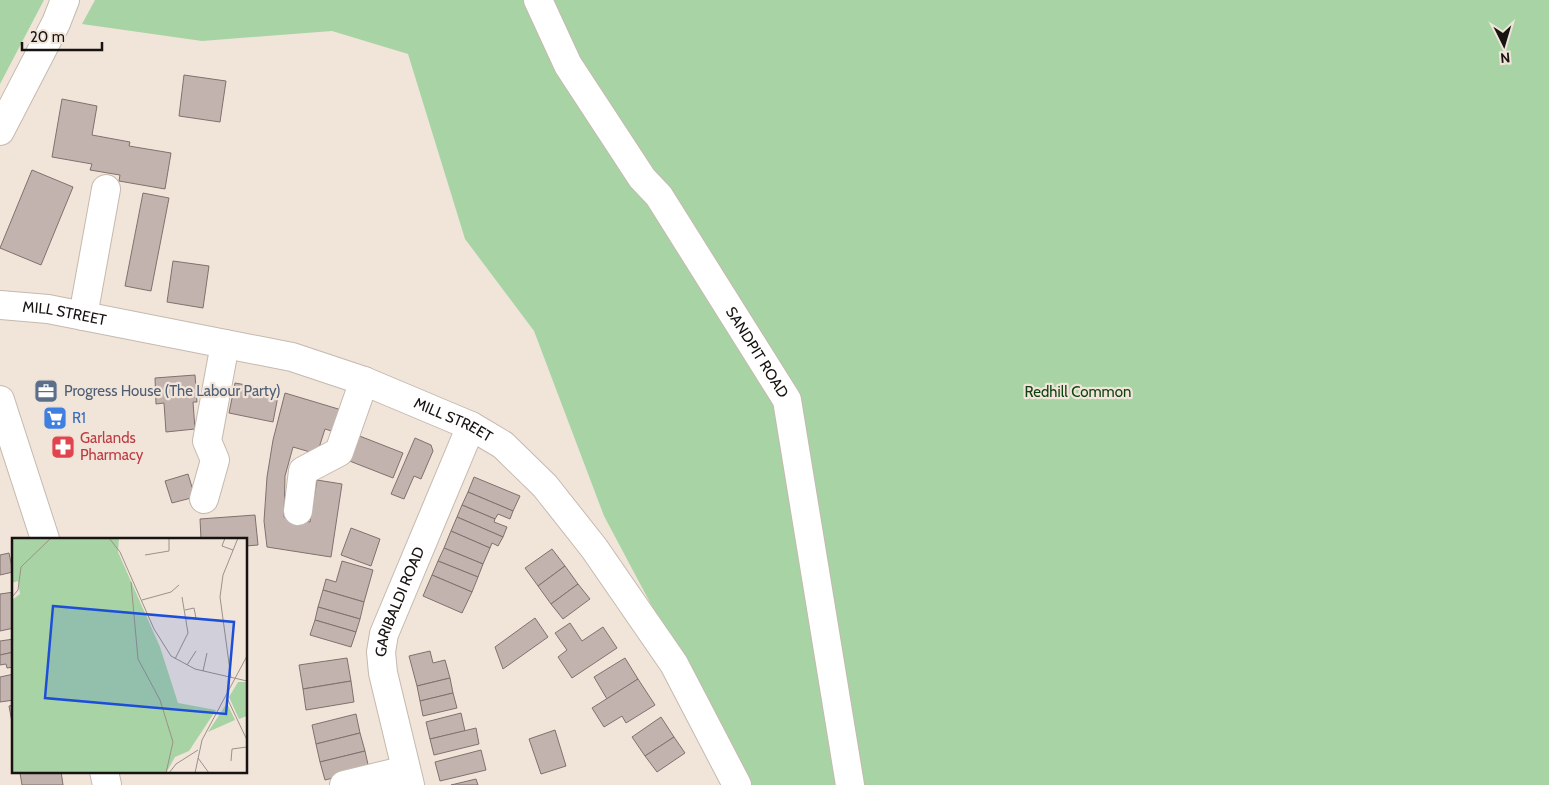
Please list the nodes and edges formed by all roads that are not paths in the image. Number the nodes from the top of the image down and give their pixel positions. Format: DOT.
graph roads {
  1 [pos="65,0"];
  2 [pos="538,0"];
  3 [pos="0,131"];
  4 [pos="106,190"];
  5 [pos="0,305"];
  6 [pos="83,316"];
  7 [pos="226,344"];
  8 [pos="364,381"];
  9 [pos="0,400"];
  10 [pos="471,426"];
  11 [pos="204,499"];
  12 [pos="298,511"];
  13 [pos="45,538"];
  14 [pos="104,772"];
  15 [pos="408,778"];
  16 [pos="107,785"];
  17 [pos="344,785"];
  18 [pos="737,785"];
  19 [pos="850,785"];
  1 -- 3 [label="street"];
  2 -- 19 [label="street, SANDPIT ROAD"];
  4 -- 6 [label="street"];
  5 -- 6 [label="street, MILL STREET"];
  6 -- 7 [label="street, MILL STREET"];
  7 -- 8 [label="street, MILL STREET"];
  7 -- 11 [label="street"];
  8 -- 10 [label="street, MILL STREET"];
  8 -- 12 [label="street"];
  9 -- 13 [label="street"];
  10 -- 15 [label="street, GARIBALDI ROAD"];
  10 -- 18 [label="street, MILL STREET"];
  14 -- 16 [label="street"];
  15 -- 17 [label="street"];
}
